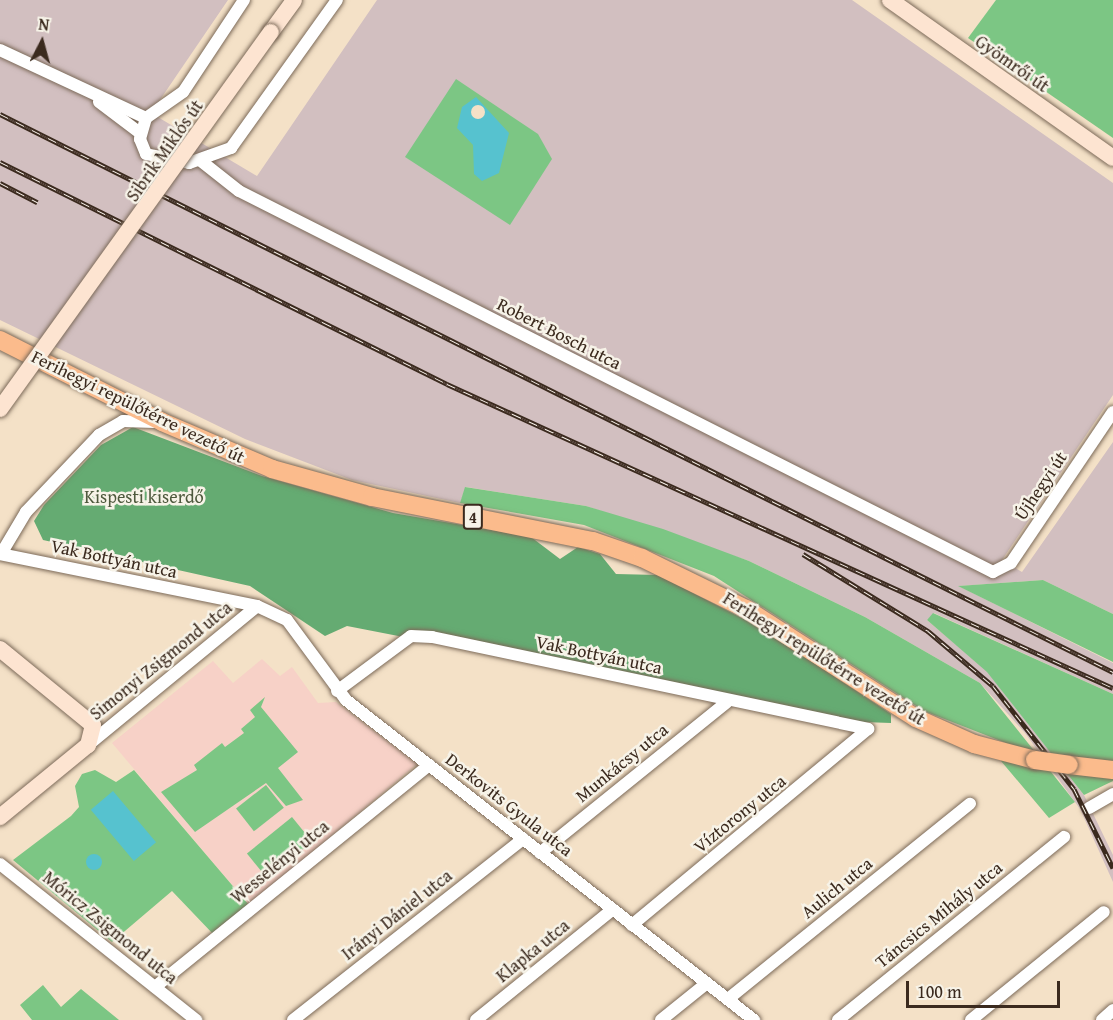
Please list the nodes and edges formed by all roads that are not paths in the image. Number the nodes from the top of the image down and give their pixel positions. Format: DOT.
graph roads {
  1 [pos="244,0"];
  2 [pos="294,0"];
  3 [pos="337,0"];
  4 [pos="890,0"];
  5 [pos="0,50"];
  6 [pos="94,96"];
  7 [pos="146,118"];
  8 [pos="140,139"];
  9 [pos="228,150"];
  10 [pos="1113,158"];
  11 [pos="201,161"];
  12 [pos="225,178"];
  13 [pos="0,340"];
  14 [pos="0,409"];
  15 [pos="1113,412"];
  16 [pos="162,422"];
  17 [pos="0,554"];
  18 [pos="993,572"];
  19 [pos="257,606"];
  20 [pos="0,649"];
  21 [pos="337,691"];
  22 [pos="727,702"];
  23 [pos="868,729"];
  24 [pos="88,745"];
  25 [pos="429,765"];
  26 [pos="1113,770"];
  27 [pos="1113,794"];
  28 [pos="970,804"];
  29 [pos="1089,808"];
  30 [pos="0,817"];
  31 [pos="1064,837"];
  32 [pos="523,839"];
  33 [pos="540,853"];
  34 [pos="0,864"];
  35 [pos="613,909"];
  36 [pos="1104,912"];
  37 [pos="632,925"];
  38 [pos="707,983"];
  39 [pos="155,987"];
  40 [pos="728,999"];
  41 [pos="1113,1010"];
  42 [pos="196,1020"];
  43 [pos="293,1020"];
  44 [pos="476,1020"];
  45 [pos="661,1020"];
  46 [pos="754,1020"];
  47 [pos="838,1020"];
  48 [pos="971,1020"];
  49 [pos="1102,1020"];
  1 -- 7 [label="street"];
  2 -- 14 [label="main road, Sibrik Miklós út, bridge"];
  3 -- 9 [label="street"];
  4 -- 10 [label="main road, Gyömrői út"];
  5 -- 6 [label="street"];
  6 -- 7 [label="street"];
  6 -- 8 [label="street"];
  7 -- 8 [label="street"];
  8 -- 11 [label="street"];
  9 -- 11 [label="street"];
  9 -- 12 [label="street"];
  11 -- 12 [label="street, Robert Bosch utca"];
  12 -- 18 [label="street, Robert Bosch utca"];
  13 -- 16 [label="main road, Ferihegyi repülőtérre vezető út / 4"];
  15 -- 18 [label="street, Újhegyi út"];
  16 -- 17 [label="street"];
  16 -- 26 [label="main road, Ferihegyi repülőtérre vezető út / 4, bridge"];
  17 -- 19 [label="street, Vak Bottyán utca"];
  19 -- 21 [label="street, Derkovits Gyula utca"];
  19 -- 24 [label="street, Simonyi Zsigmond utca"];
  20 -- 24 [label="main road, Simonyi Zsigmond utca"];
  21 -- 22 [label="street, Vak Bottyán utca"];
  21 -- 25 [label="street, Derkovits Gyula utca"];
  22 -- 23 [label="street, Vak Bottyán utca"];
  22 -- 33 [label="street, Munkácsy utca"];
  23 -- 37 [label="street, Víztorony utca"];
  24 -- 30 [label="main road, Simonyi Zsigmond utca"];
  25 -- 32 [label="street, Derkovits Gyula utca"];
  25 -- 39 [label="street, Wesselényi utca"];
  27 -- 29 [label="street"];
  28 -- 40 [label="street, Aulich utca"];
  31 -- 47 [label="street, Táncsics Mihály utca"];
  32 -- 33 [label="street, Derkovits Gyula utca"];
  32 -- 43 [label="street, Irányi Dániel utca"];
  33 -- 35 [label="street, Derkovits Gyula utca"];
  34 -- 39 [label="street, Móricz Zsigmond utca"];
  35 -- 37 [label="street, Derkovits Gyula utca"];
  35 -- 44 [label="street, Klapka utca"];
  36 -- 48 [label="street"];
  37 -- 38 [label="street, Derkovits Gyula utca"];
  38 -- 40 [label="street, Derkovits Gyula utca"];
  38 -- 45 [label="street"];
  39 -- 42 [label="street, Móricz Zsigmond utca"];
  40 -- 46 [label="street, Derkovits Gyula utca"];
  41 -- 49 [label="street"];
}
